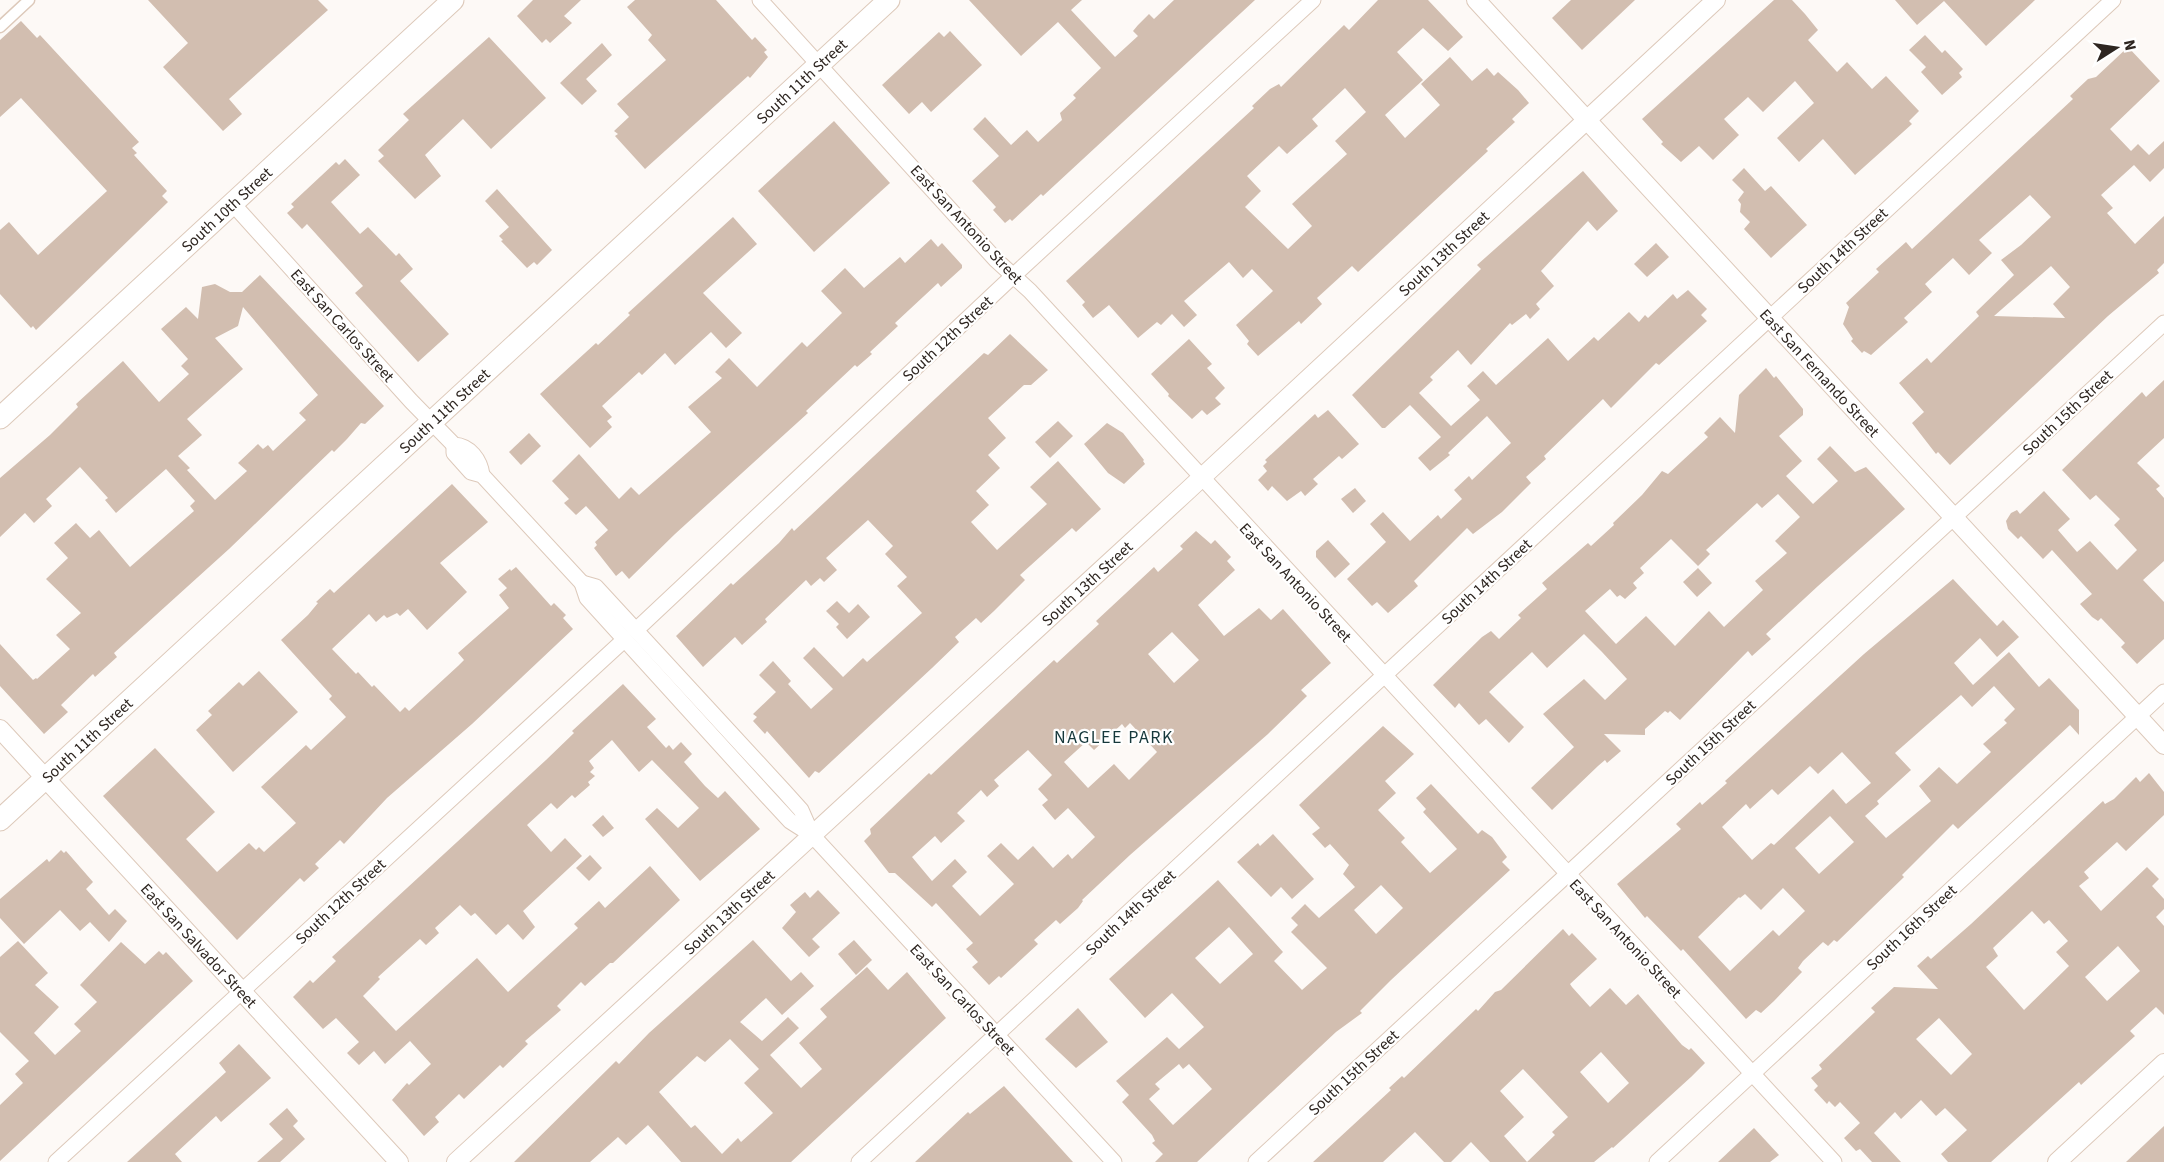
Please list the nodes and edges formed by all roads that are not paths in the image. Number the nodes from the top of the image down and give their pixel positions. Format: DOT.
graph roads {
  1 [pos="29,0"];
  2 [pos="453,0"];
  3 [pos="760,0"];
  4 [pos="889,0"];
  5 [pos="1313,0"];
  6 [pos="1476,0"];
  7 [pos="1716,0"];
  8 [pos="2113,0"];
  9 [pos="0,27"];
  10 [pos="819,65"];
  11 [pos="1587,119"];
  12 [pos="233,204"];
  13 [pos="1013,276"];
  14 [pos="1769,318"];
  15 [pos="2164,323"];
  16 [pos="0,418"];
  17 [pos="432,421"];
  18 [pos="1201,478"];
  19 [pos="1955,517"];
  20 [pos="630,635"];
  21 [pos="1384,677"];
  22 [pos="2164,692"];
  23 [pos="2139,718"];
  24 [pos="0,729"];
  25 [pos="2164,745"];
  26 [pos="44,778"];
  27 [pos="0,820"];
  28 [pos="812,835"];
  29 [pos="1567,874"];
  30 [pos="243,992"];
  31 [pos="996,1036"];
  32 [pos="2164,1063"];
  33 [pos="1751,1075"];
  34 [pos="56,1162"];
  35 [pos="399,1162"];
  36 [pos="456,1162"];
  37 [pos="859,1162"];
  38 [pos="1114,1162"];
  39 [pos="1257,1162"];
  40 [pos="1657,1162"];
  41 [pos="1834,1162"];
  42 [pos="2057,1162"];
  1 -- 9 [label="street"];
  2 -- 12 [label="main road, South 10th Street"];
  3 -- 10 [label="street, East San Antonio Street"];
  4 -- 10 [label="main road, South 11th Street"];
  5 -- 13 [label="street, South 12th Street"];
  6 -- 11 [label="street, East San Fernando Street"];
  7 -- 11 [label="street, South 13th Street"];
  8 -- 14 [label="street, South 14th Street"];
  10 -- 13 [label="street, East San Antonio Street"];
  10 -- 17 [label="main road, South 11th Street"];
  11 -- 14 [label="street, East San Fernando Street"];
  11 -- 18 [label="street, South 13th Street"];
  12 -- 16 [label="main road, South 10th Street"];
  12 -- 17 [label="street, East San Carlos Street"];
  13 -- 18 [label="street, East San Antonio Street"];
  13 -- 20 [label="street, South 12th Street"];
  14 -- 19 [label="street, East San Fernando Street"];
  14 -- 21 [label="street, South 14th Street"];
  15 -- 19 [label="street, South 15th Street"];
  17 -- 20 [label="street, East San Carlos Street"];
  17 -- 26 [label="main road, South 11th Street"];
  18 -- 21 [label="street, East San Antonio Street"];
  18 -- 28 [label="street, South 13th Street"];
  19 -- 23 [label="street, East San Fernando Street"];
  19 -- 29 [label="street, South 15th Street"];
  20 -- 28 [label="street, East San Carlos Street"];
  20 -- 30 [label="street, South 12th Street"];
  21 -- 29 [label="street, East San Antonio Street"];
  21 -- 31 [label="street, South 14th Street"];
  22 -- 23 [label="street, South 16th Street"];
  23 -- 25 [label="street, East San Fernando Street"];
  23 -- 33 [label="street, South 16th Street"];
  24 -- 26 [label="street, East San Salvador Street"];
  26 -- 27 [label="main road, South 11th Street"];
  26 -- 30 [label="street, East San Salvador Street"];
  28 -- 31 [label="street, East San Carlos Street"];
  28 -- 36 [label="street, South 13th Street"];
  29 -- 33 [label="street, East San Antonio Street"];
  29 -- 39 [label="street, South 15th Street"];
  30 -- 34 [label="street, South 12th Street"];
  30 -- 35 [label="street, East San Salvador Street"];
  31 -- 37 [label="street, South 14th Street"];
  31 -- 38 [label="street, East San Carlos Street"];
  32 -- 42 [label="street"];
  33 -- 40 [label="street, South 16th Street"];
  33 -- 41 [label="street, East San Antonio Street"];
}
